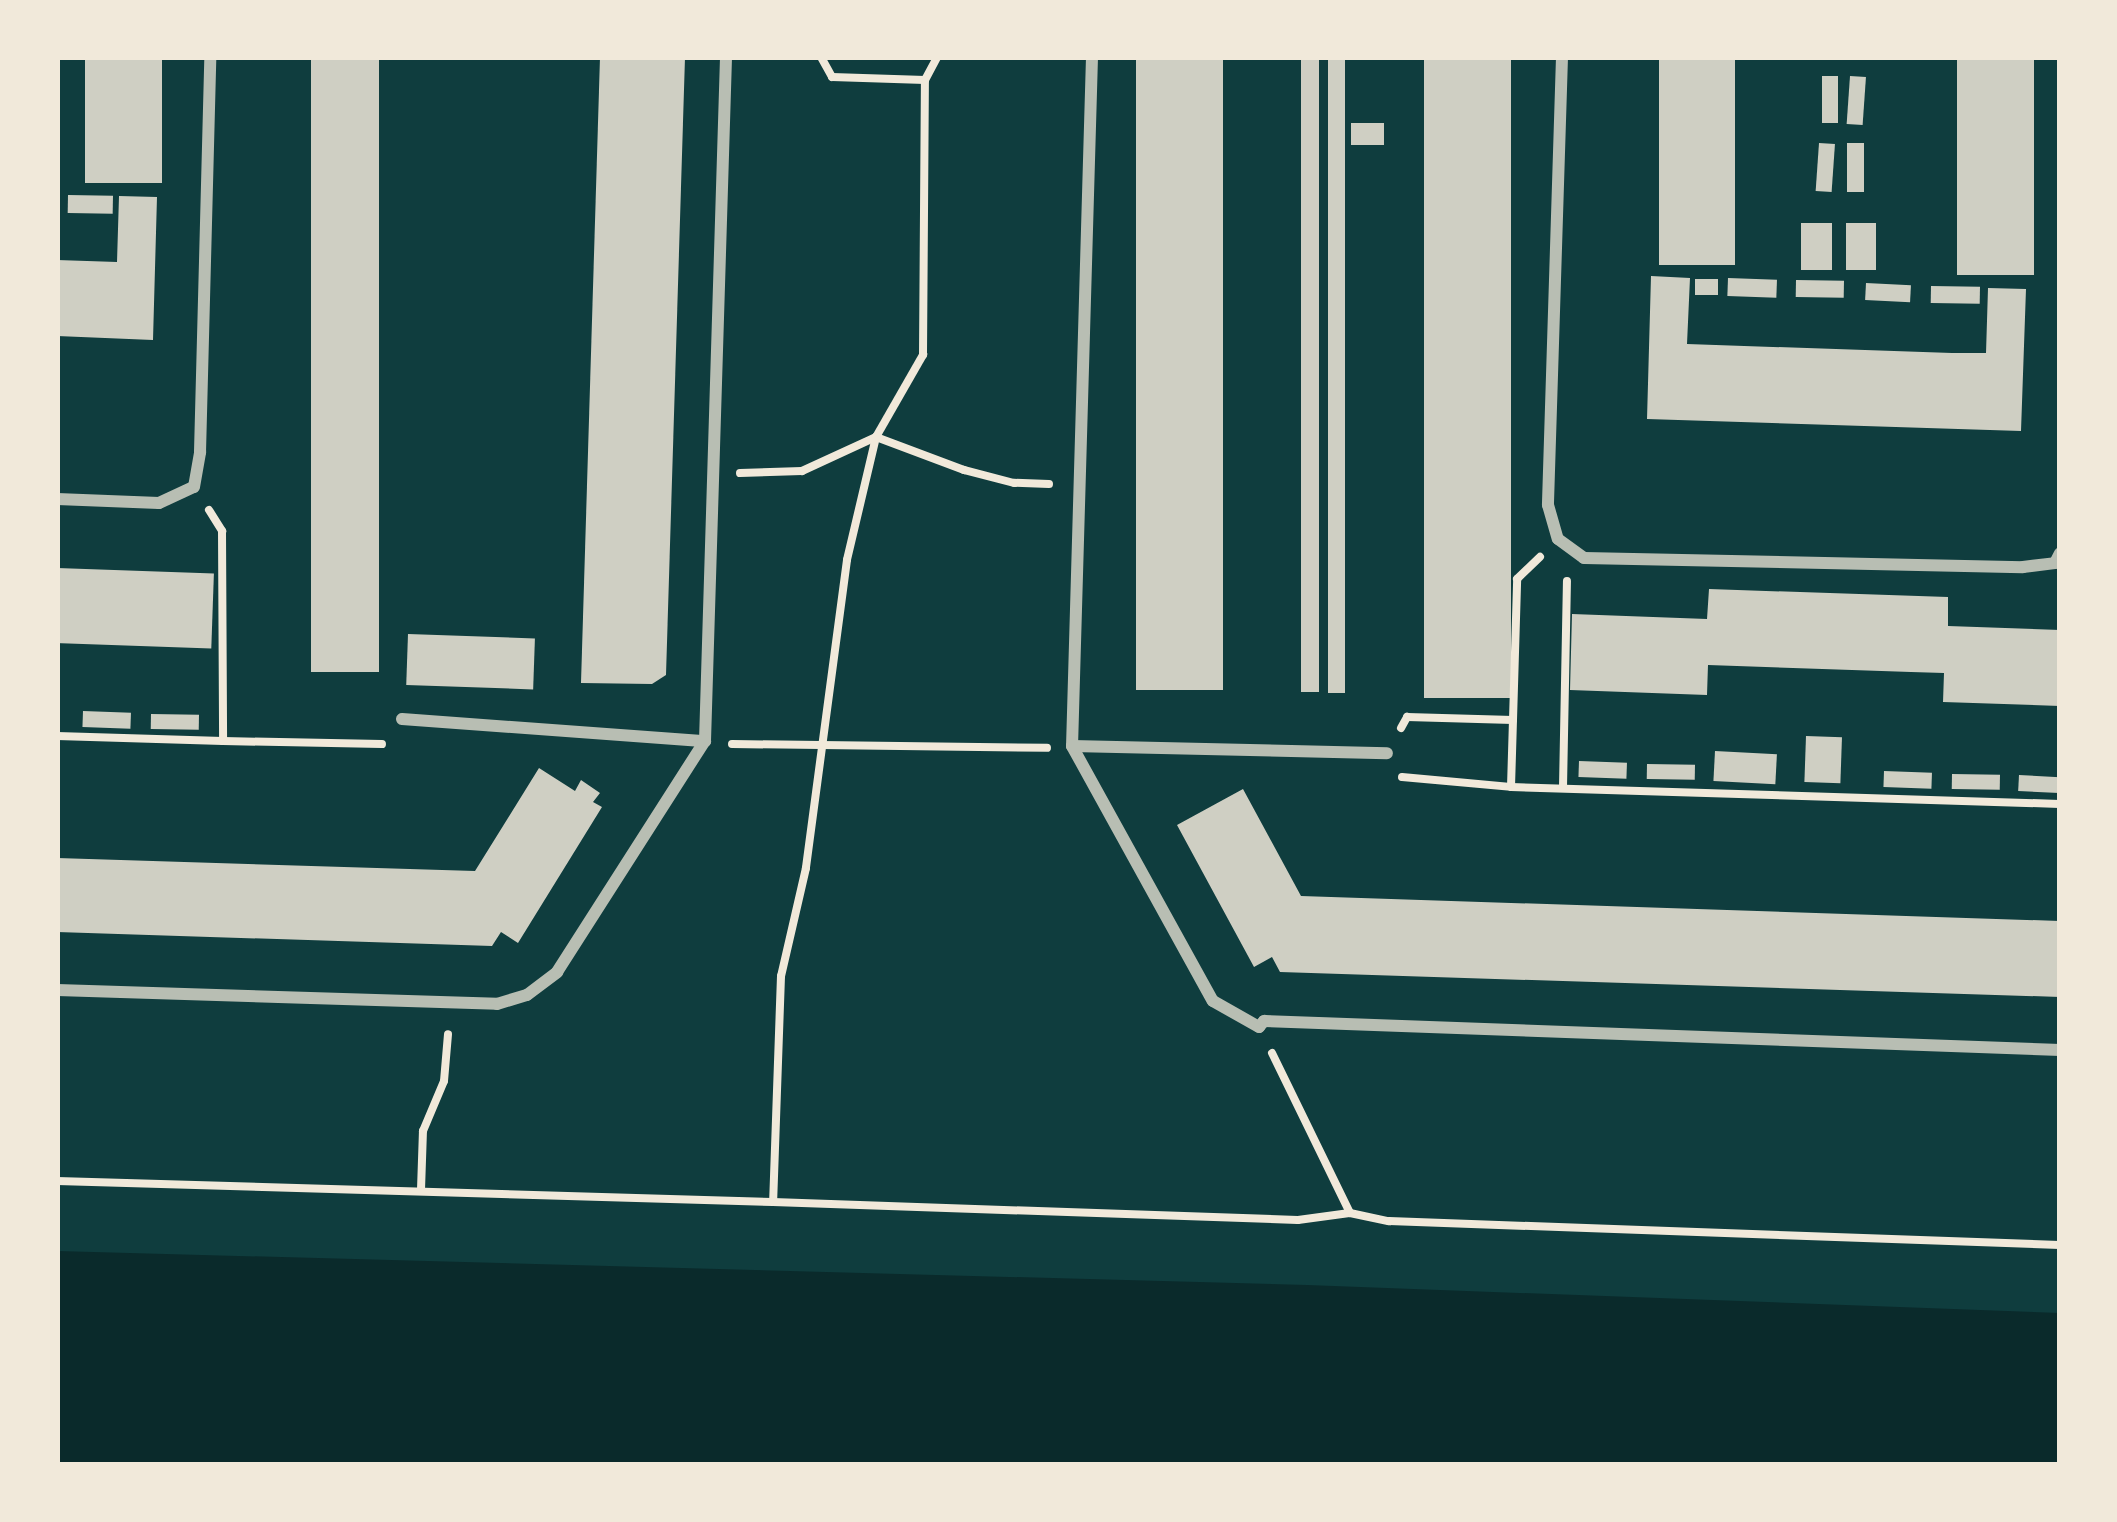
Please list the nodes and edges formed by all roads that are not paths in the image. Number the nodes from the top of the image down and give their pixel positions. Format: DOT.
graph roads {
  1 [pos="210,57"];
  2 [pos="726,57"];
  3 [pos="1092,57"];
  4 [pos="1562,57"];
  5 [pos="57,499"];
  6 [pos="2060,553"];
  7 [pos="401,719"];
  8 [pos="705,741"];
  9 [pos="1072,746"];
  10 [pos="1387,753"];
  11 [pos="57,990"];
  12 [pos="2060,1050"];
  1 -- 5 [label="street"];
  2 -- 8 [label="street"];
  3 -- 9 [label="street"];
  4 -- 6 [label="street"];
  7 -- 8 [label="street"];
  8 -- 11 [label="street"];
  9 -- 10 [label="street"];
  9 -- 12 [label="street"];
}
